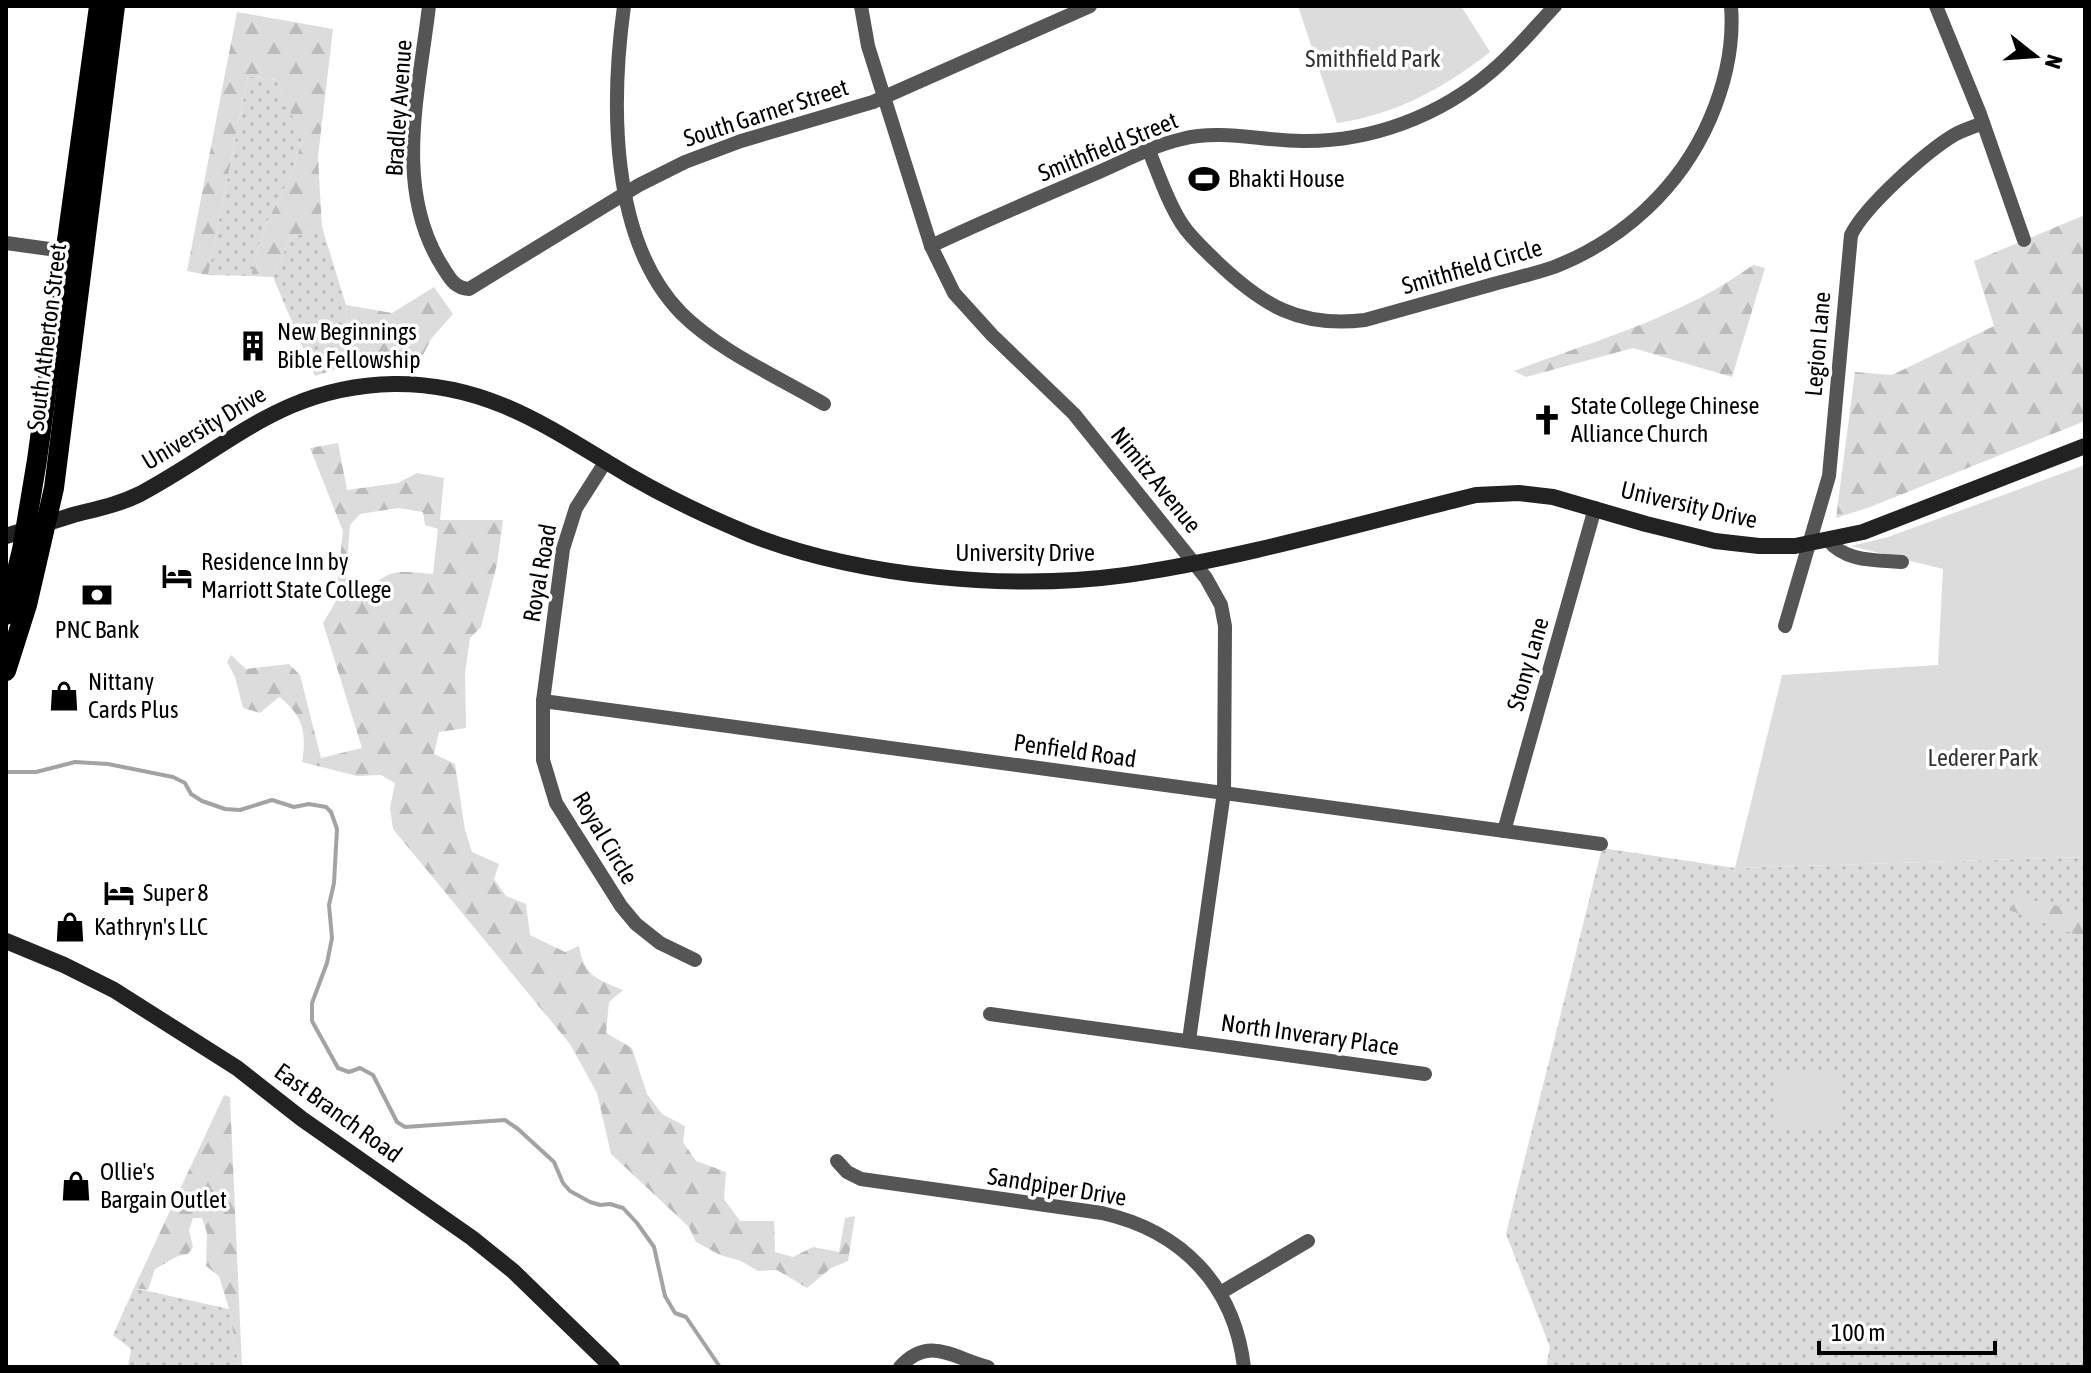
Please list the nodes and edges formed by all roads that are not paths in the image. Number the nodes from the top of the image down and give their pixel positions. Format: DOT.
graph roads {
  1 [pos="99,6"];
  2 [pos="115,6"];
  3 [pos="429,6"];
  4 [pos="624,6"];
  5 [pos="861,6"];
  6 [pos="1090,6"];
  7 [pos="1555,6"];
  8 [pos="1731,6"];
  9 [pos="1936,6"];
  10 [pos="885,96"];
  11 [pos="1983,123"];
  12 [pos="1149,151"];
  13 [pos="626,194"];
  14 [pos="2024,240"];
  15 [pos="6,243"];
  16 [pos="931,246"];
  17 [pos="74,253"];
  18 [pos="469,289"];
  19 [pos="824,404"];
  20 [pos="2085,446"];
  21 [pos="606,461"];
  22 [pos="1595,508"];
  23 [pos="46,524"];
  24 [pos="16,533"];
  25 [pos="1828,540"];
  26 [pos="1809,544"];
  27 [pos="1902,562"];
  28 [pos="1194,563"];
  29 [pos="6,566"];
  30 [pos="14,587"];
  31 [pos="6,615"];
  32 [pos="1785,626"];
  33 [pos="6,671"];
  34 [pos="543,701"];
  35 [pos="1224,792"];
  36 [pos="1504,831"];
  37 [pos="1601,844"];
  38 [pos="6,941"];
  39 [pos="695,960"];
  40 [pos="990,1014"];
  41 [pos="1189,1040"];
  42 [pos="1425,1074"];
  43 [pos="837,1161"];
  44 [pos="1308,1241"];
  45 [pos="1220,1293"];
  46 [pos="612,1367"];
  47 [pos="900,1367"];
  48 [pos="988,1367"];
  49 [pos="1244,1367"];
  1 -- 17 [label="main road, South Atherton Street"];
  2 -- 17 [label="main road, South Atherton Street"];
  3 -- 18 [label="street, Bradley Avenue"];
  4 -- 13 [label="street"];
  5 -- 10 [label="street, Nimitz Avenue"];
  6 -- 10 [label="street, South Garner Street"];
  7 -- 12 [label="street, Smithfield Street"];
  8 -- 12 [label="street, Smithfield Circle"];
  9 -- 11 [label="street"];
  10 -- 13 [label="street, South Garner Street"];
  10 -- 16 [label="street, Nimitz Avenue"];
  11 -- 14 [label="street"];
  11 -- 26 [label="street, Legion Lane"];
  12 -- 16 [label="street, Smithfield Street"];
  13 -- 18 [label="street, South Garner Street"];
  13 -- 19 [label="street"];
  15 -- 17 [label="street"];
  16 -- 28 [label="street, Nimitz Avenue"];
  17 -- 23 [label="main road, South Atherton Street"];
  17 -- 24 [label="main road, South Atherton Street"];
  20 -- 25 [label="main road, University Drive"];
  21 -- 23 [label="main road, University Drive"];
  21 -- 28 [label="main road, University Drive"];
  21 -- 34 [label="street, Royal Road"];
  22 -- 26 [label="main road, University Drive"];
  22 -- 28 [label="main road, University Drive"];
  22 -- 36 [label="street, Stony Lane"];
  23 -- 24 [label="main road, University Drive"];
  23 -- 33 [label="main road, South Atherton Street"];
  24 -- 30 [label="main road, South Atherton Street"];
  25 -- 26 [label="main road, University Drive"];
  25 -- 27 [label="street"];
  26 -- 32 [label="street, Legion Lane"];
  28 -- 35 [label="street, Nimitz Avenue"];
  29 -- 30 [label="main road"];
  30 -- 31 [label="main road, South Atherton Street"];
  34 -- 35 [label="street, Penfield Road"];
  34 -- 39 [label="street, Royal Circle"];
  35 -- 36 [label="street, Penfield Road"];
  35 -- 41 [label="street, Nimitz Avenue"];
  36 -- 37 [label="street, Penfield Road"];
  38 -- 46 [label="main road, East Branch Road"];
  40 -- 41 [label="street, North Inverary Place"];
  41 -- 42 [label="street, North Inverary Place"];
  43 -- 45 [label="street, Sandpiper Drive"];
  44 -- 45 [label="street"];
  45 -- 49 [label="street, Sandpiper Drive"];
  47 -- 48 [label="street"];
}
